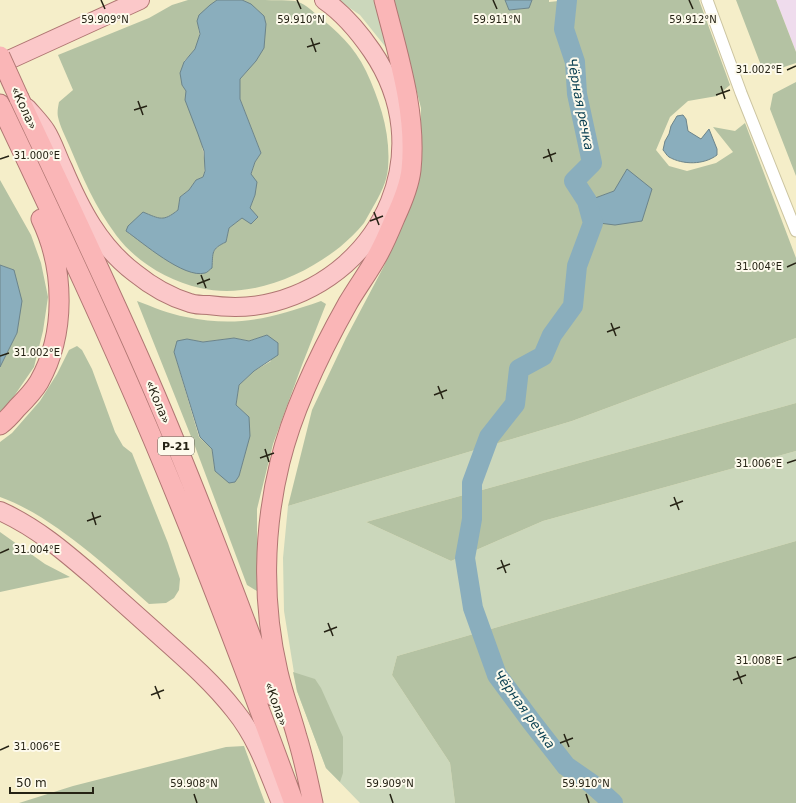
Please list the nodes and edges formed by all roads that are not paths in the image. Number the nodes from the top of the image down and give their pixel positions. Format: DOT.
graph roads {
  1 [pos="324,0"];
  2 [pos="384,0"];
  3 [pos="707,0"];
  4 [pos="134,2"];
  5 [pos="0,56"];
  6 [pos="0,64"];
  7 [pos="19,98"];
  8 [pos="1,105"];
  9 [pos="12,127"];
  10 [pos="796,231"];
  11 [pos="0,425"];
  12 [pos="0,511"];
  13 [pos="281,803"];
  14 [pos="294,803"];
  15 [pos="312,803"];
  1 -- 7 [label="main road"];
  2 -- 15 [label="highway"];
  3 -- 10 [label="street"];
  4 -- 6 [label="main road"];
  5 -- 7 [label="highway, «Кола» / Р-21, bridge"];
  7 -- 15 [label="highway, «Кола» / Р-21"];
  8 -- 9 [label="highway, «Кола» / Р-21"];
  9 -- 11 [label="highway"];
  9 -- 14 [label="highway, «Кола» / Р-21"];
  12 -- 13 [label="main road"];
}
